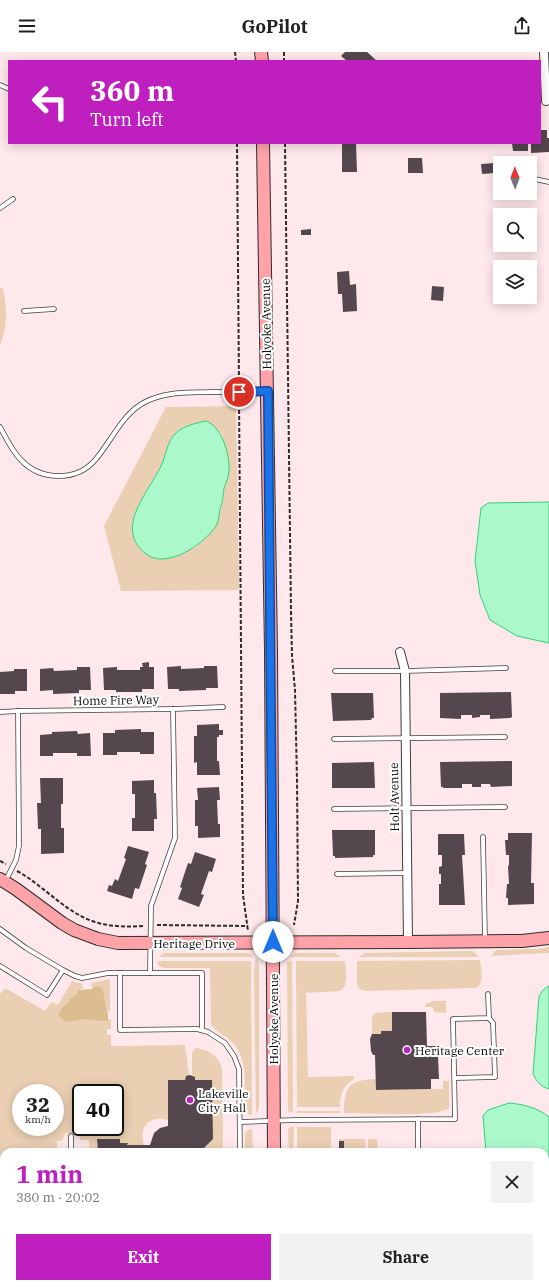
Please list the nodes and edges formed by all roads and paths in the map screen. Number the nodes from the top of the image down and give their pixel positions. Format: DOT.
graph roads {
  1 [pos="544,52"];
  2 [pos="546,101"];
  3 [pos="237,144"];
  4 [pos="263,144"];
  5 [pos="285,144"];
  6 [pos="537,179"];
  7 [pos="549,182"];
  8 [pos="14,200"];
  9 [pos="0,208"];
  10 [pos="54,310"];
  11 [pos="24,311"];
  12 [pos="268,391"];
  13 [pos="239,392"];
  14 [pos="0,427"];
  15 [pos="400,652"];
  16 [pos="506,668"];
  17 [pos="335,671"];
  18 [pos="404,671"];
  19 [pos="173,708"];
  20 [pos="223,708"];
  21 [pos="18,711"];
  22 [pos="0,712"];
  23 [pos="505,737"];
  24 [pos="334,739"];
  25 [pos="406,739"];
  26 [pos="505,807"];
  27 [pos="406,808"];
  28 [pos="334,809"];
  29 [pos="483,837"];
  30 [pos="0,861"];
  31 [pos="13,868"];
  32 [pos="407,873"];
  33 [pos="337,874"];
  34 [pos="2,881"];
  35 [pos="151,925"];
  36 [pos="294,925"];
  37 [pos="248,926"];
  38 [pos="0,929"];
  39 [pos="248,931"];
  40 [pos="549,938"];
  41 [pos="485,941"];
  42 [pos="273,942"];
  43 [pos="408,942"];
  44 [pos="150,943"];
  45 [pos="0,966"];
  46 [pos="63,970"];
  47 [pos="120,973"];
  48 [pos="150,973"];
  49 [pos="488,994"];
  50 [pos="489,1018"];
  51 [pos="202,1030"];
  52 [pos="455,1078"];
  53 [pos="418,1119"];
  54 [pos="274,1120"];
  55 [pos="240,1122"];
  56 [pos="71,1136"];
  57 [pos="71,1148"];
  58 [pos="240,1148"];
  59 [pos="274,1148"];
  60 [pos="418,1148"];
  1 -- 2 [label="street"];
  3 -- 13 [label="path"];
  4 -- 12 [label="street, Holyoke Avenue"];
  5 -- 36 [label="path"];
  6 -- 7 [label="lane"];
  8 -- 9 [label="lane"];
  10 -- 11 [label="lane"];
  12 -- 13 [label="lane"];
  12 -- 42 [label="street, Holyoke Avenue"];
  13 -- 14 [label="lane"];
  13 -- 37 [label="path"];
  15 -- 18 [label="street, Holt Avenue"];
  16 -- 18 [label="lane"];
  17 -- 18 [label="lane"];
  18 -- 25 [label="street, Holt Avenue"];
  19 -- 20 [label="lane"];
  19 -- 21 [label="lane, Home Fire Way"];
  19 -- 35 [label="lane, Home Fire Way"];
  21 -- 22 [label="lane, Home Fire Way"];
  21 -- 31 [label="lane"];
  23 -- 25 [label="lane"];
  24 -- 25 [label="lane"];
  25 -- 27 [label="street, Holt Avenue"];
  26 -- 27 [label="lane"];
  27 -- 28 [label="lane"];
  27 -- 32 [label="street, Holt Avenue"];
  29 -- 41 [label="lane"];
  30 -- 31 [label="path"];
  31 -- 34 [label="lane"];
  31 -- 35 [label="path"];
  32 -- 33 [label="lane"];
  32 -- 43 [label="street, Holt Avenue"];
  34 -- 44 [label="street, Heritage Drive"];
  35 -- 37 [label="path"];
  35 -- 44 [label="lane, Home Fire Way"];
  37 -- 39 [label="path"];
  38 -- 46 [label="lane"];
  40 -- 41 [label="street, Heritage Drive"];
  41 -- 43 [label="street, Heritage Drive"];
  42 -- 43 [label="street, Heritage Drive"];
  42 -- 44 [label="street, Heritage Drive"];
  42 -- 54 [label="street, Holyoke Avenue"];
  44 -- 48 [label="lane, Home Fire Way"];
  45 -- 46 [label="lane"];
  46 -- 47 [label="lane"];
  47 -- 48 [label="lane"];
  47 -- 51 [label="lane"];
  48 -- 51 [label="lane"];
  49 -- 50 [label="lane"];
  50 -- 52 [label="lane"];
  50 -- 52 [label="lane"];
  51 -- 55 [label="lane"];
  52 -- 53 [label="lane"];
  53 -- 54 [label="lane"];
  53 -- 60 [label="lane"];
  54 -- 55 [label="lane"];
  54 -- 59 [label="street, Holyoke Avenue"];
  55 -- 58 [label="lane"];
  56 -- 57 [label="lane"];
}
